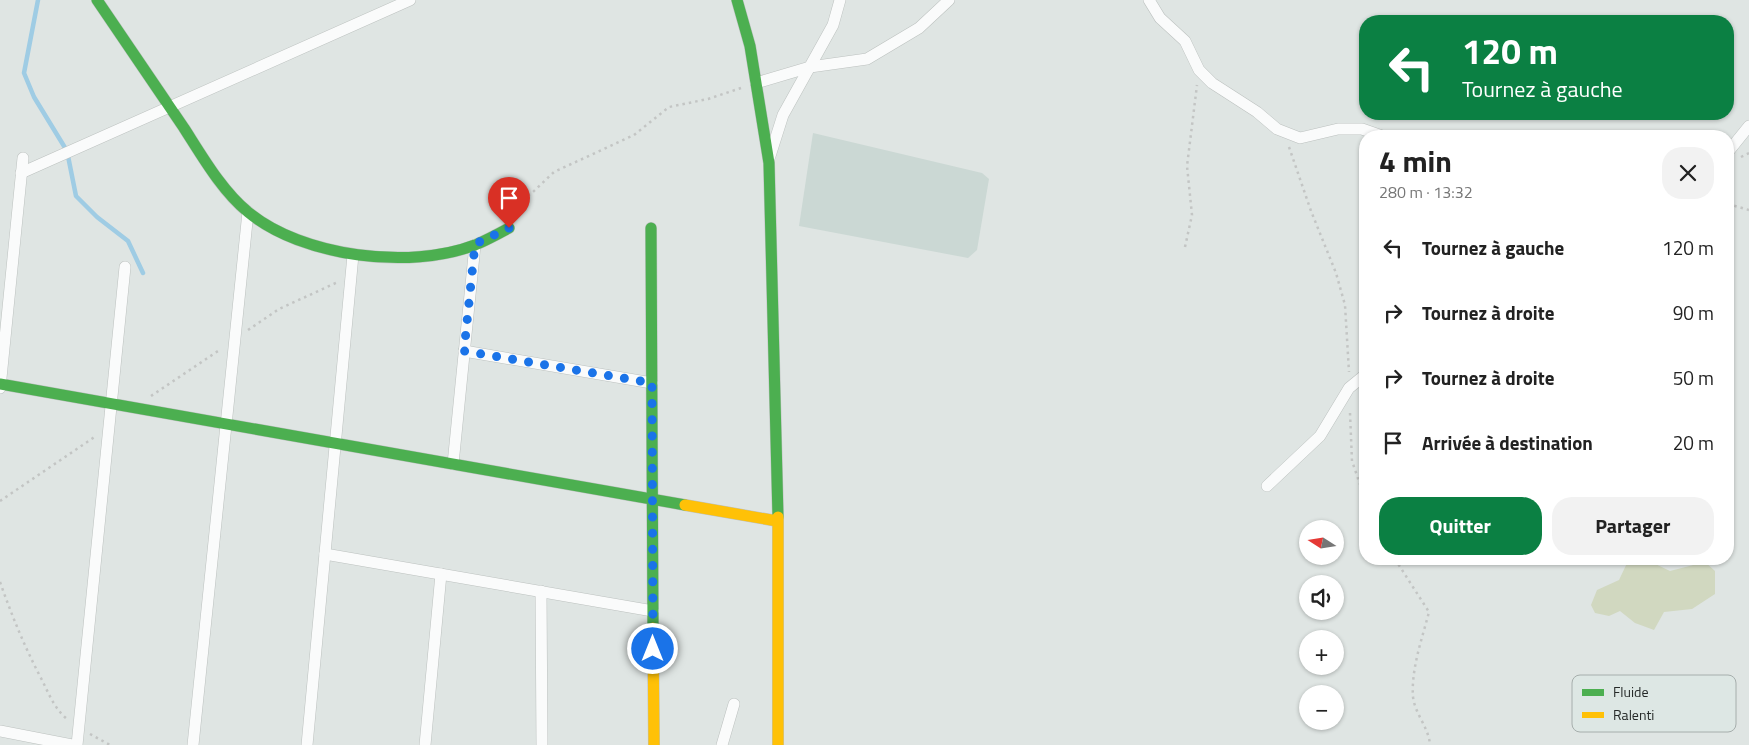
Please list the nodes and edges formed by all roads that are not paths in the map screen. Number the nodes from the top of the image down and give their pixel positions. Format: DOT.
graph roads {
  1 [pos="97,0"];
  2 [pos="410,0"];
  3 [pos="737,0"];
  4 [pos="840,0"];
  5 [pos="948,0"];
  6 [pos="1149,0"];
  7 [pos="810,67"];
  8 [pos="756,83"];
  9 [pos="168,107"];
  10 [pos="1749,126"];
  11 [pos="1365,130"];
  12 [pos="1734,145"];
  13 [pos="22,158"];
  14 [pos="769,163"];
  15 [pos="21,173"];
  16 [pos="248,212"];
  17 [pos="509,228"];
  18 [pos="651,228"];
  19 [pos="475,244"];
  20 [pos="353,255"];
  21 [pos="125,267"];
  22 [pos="464,351"];
  23 [pos="1359,380"];
  24 [pos="652,383"];
  25 [pos="0,386"];
  26 [pos="111,404"];
  27 [pos="226,424"];
  28 [pos="335,443"];
  29 [pos="453,464"];
  30 [pos="1267,486"];
  31 [pos="653,499"];
  32 [pos="778,521"];
  33 [pos="324,554"];
  34 [pos="441,574"];
  35 [pos="541,591"];
  36 [pos="653,611"];
  37 [pos="734,704"];
  38 [pos="0,731"];
  39 [pos="72,745"];
  40 [pos="77,745"];
  41 [pos="193,745"];
  42 [pos="307,745"];
  43 [pos="425,745"];
  44 [pos="542,745"];
  45 [pos="654,745"];
  46 [pos="722,745"];
  47 [pos="778,745"];
  1 -- 9 [label="street"];
  2 -- 9 [label="street"];
  3 -- 8 [label="street"];
  4 -- 7 [label="street"];
  5 -- 7 [label="street"];
  6 -- 11 [label="street"];
  7 -- 8 [label="street"];
  7 -- 14 [label="street"];
  8 -- 14 [label="street"];
  9 -- 15 [label="street"];
  9 -- 16 [label="street"];
  10 -- 12 [label="street"];
  13 -- 15 [label="street"];
  14 -- 32 [label="street"];
  15 -- 25 [label="street"];
  16 -- 20 [label="street"];
  16 -- 27 [label="street"];
  17 -- 19 [label="street"];
  18 -- 24 [label="street"];
  19 -- 20 [label="street"];
  19 -- 22 [label="street"];
  20 -- 28 [label="street"];
  21 -- 26 [label="street"];
  22 -- 24 [label="street"];
  22 -- 29 [label="street"];
  23 -- 30 [label="street"];
  24 -- 31 [label="street"];
  25 -- 26 [label="street"];
  26 -- 27 [label="street"];
  26 -- 40 [label="street"];
  27 -- 28 [label="street"];
  27 -- 41 [label="street"];
  28 -- 29 [label="street"];
  28 -- 33 [label="street"];
  29 -- 31 [label="street"];
  31 -- 32 [label="street"];
  31 -- 36 [label="street"];
  32 -- 47 [label="street"];
  33 -- 34 [label="street"];
  33 -- 42 [label="street"];
  34 -- 35 [label="street"];
  34 -- 43 [label="street"];
  35 -- 36 [label="street"];
  35 -- 44 [label="street"];
  36 -- 45 [label="street"];
  37 -- 46 [label="street"];
  38 -- 39 [label="street"];
}
